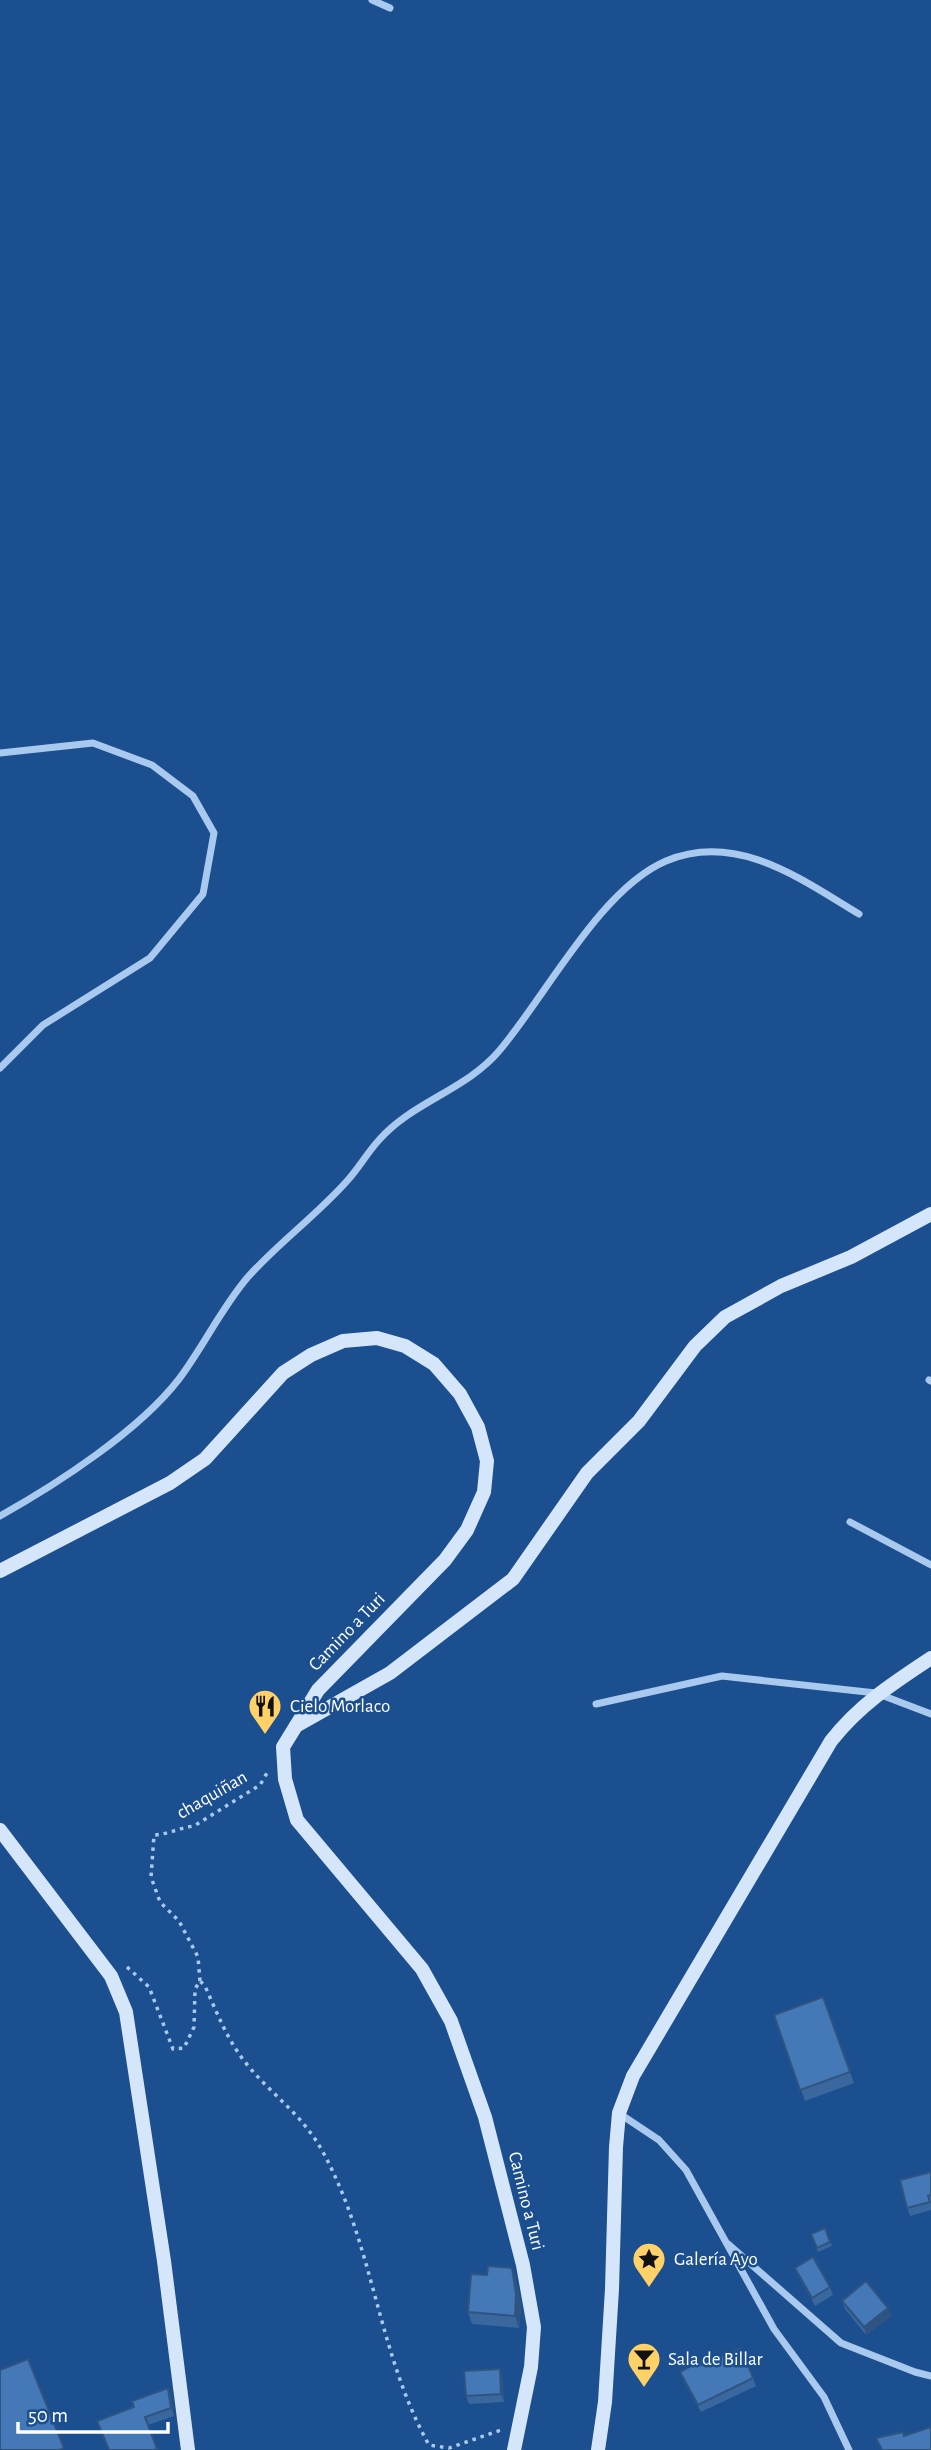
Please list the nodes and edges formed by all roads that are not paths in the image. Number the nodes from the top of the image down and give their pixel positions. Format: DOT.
graph roads {
  1 [pos="372,0"];
  2 [pos="390,8"];
  3 [pos="0,753"];
  4 [pos="859,914"];
  5 [pos="0,1068"];
  6 [pos="931,1214"];
  7 [pos="0,1516"];
  8 [pos="850,1522"];
  9 [pos="931,1565"];
  10 [pos="0,1572"];
  11 [pos="931,1658"];
  12 [pos="876,1693"];
  13 [pos="596,1704"];
  14 [pos="931,1714"];
  15 [pos="295,1727"];
  16 [pos="0,1830"];
  17 [pos="619,2113"];
  18 [pos="722,2238"];
  19 [pos="931,2376"];
  20 [pos="188,2450"];
  21 [pos="514,2450"];
  22 [pos="598,2450"];
  23 [pos="849,2450"];
  1 -- 2 [label="street"];
  3 -- 5 [label="street"];
  4 -- 7 [label="street"];
  6 -- 15 [label="main road"];
  8 -- 9 [label="street"];
  10 -- 15 [label="main road, Camino a Turi"];
  11 -- 12 [label="main road"];
  12 -- 13 [label="street"];
  12 -- 14 [label="street"];
  12 -- 17 [label="main road"];
  15 -- 21 [label="main road, Camino a Turi"];
  16 -- 20 [label="main road"];
  17 -- 18 [label="street"];
  17 -- 22 [label="main road"];
  18 -- 19 [label="street"];
  18 -- 23 [label="street"];
}
